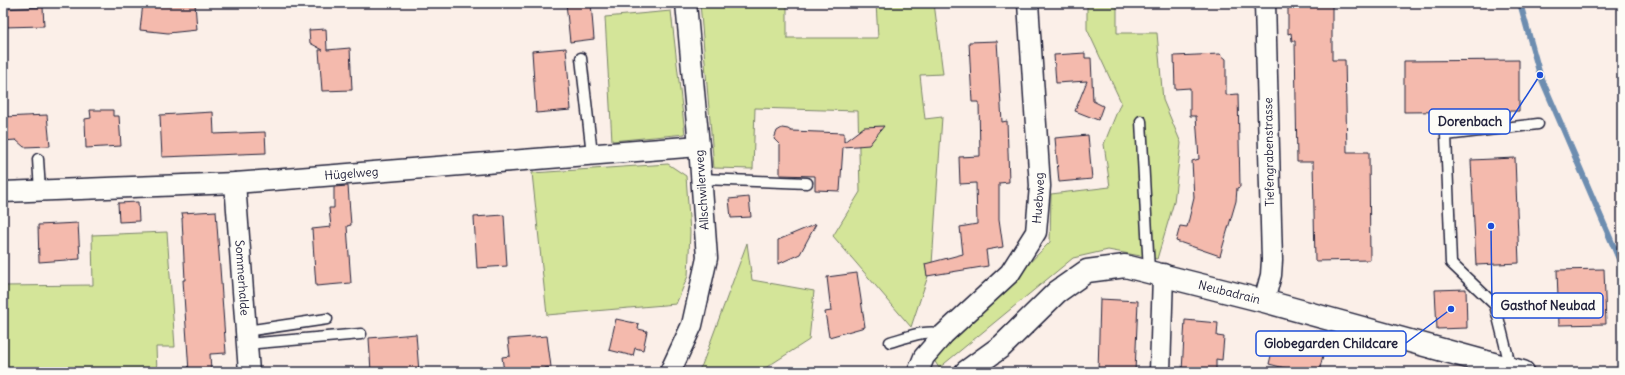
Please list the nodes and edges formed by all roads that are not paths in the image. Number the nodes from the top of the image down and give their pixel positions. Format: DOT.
graph roads {
  1 [pos="686,3"];
  2 [pos="1028,3"];
  3 [pos="1265,3"];
  4 [pos="581,58"];
  5 [pos="1141,121"];
  6 [pos="1538,124"];
  7 [pos="699,146"];
  8 [pos="592,154"];
  9 [pos="38,159"];
  10 [pos="701,179"];
  11 [pos="235,183"];
  12 [pos="807,183"];
  13 [pos="40,191"];
  14 [pos="3,192"];
  15 [pos="1156,273"];
  16 [pos="1264,301"];
  17 [pos="327,319"];
  18 [pos="361,334"];
  19 [pos="944,334"];
  20 [pos="246,337"];
  21 [pos="890,342"];
  22 [pos="1472,365"];
  23 [pos="1517,370"];
  24 [pos="249,372"];
  25 [pos="670,372"];
  26 [pos="918,372"];
  27 [pos="966,372"];
  28 [pos="1160,372"];
  1 -- 7 [label="street, Allschwilerweg"];
  2 -- 19 [label="street, Huebweg"];
  3 -- 16 [label="street, Tiefengrabenstrasse"];
  4 -- 8 [label="lane"];
  5 -- 15 [label="lane"];
  6 -- 23 [label="lane"];
  7 -- 8 [label="street, Hügelweg"];
  7 -- 10 [label="street, Allschwilerweg"];
  8 -- 11 [label="street, Hügelweg"];
  9 -- 13 [label="lane"];
  10 -- 12 [label="lane"];
  10 -- 25 [label="street, Allschwilerweg"];
  11 -- 13 [label="street, Hügelweg"];
  11 -- 20 [label="street, Sommerhalde"];
  13 -- 14 [label="street, Hügelweg"];
  15 -- 16 [label="street, Neubadrain"];
  15 -- 27 [label="street, Neubadrain"];
  15 -- 28 [label="street"];
  16 -- 22 [label="street, Neubadrain"];
  17 -- 20 [label="lane"];
  18 -- 20 [label="lane"];
  19 -- 21 [label="lane"];
  19 -- 26 [label="street, Huebweg"];
  20 -- 24 [label="street, Sommerhalde"];
  22 -- 23 [label="street, Neubadrain"];
}
